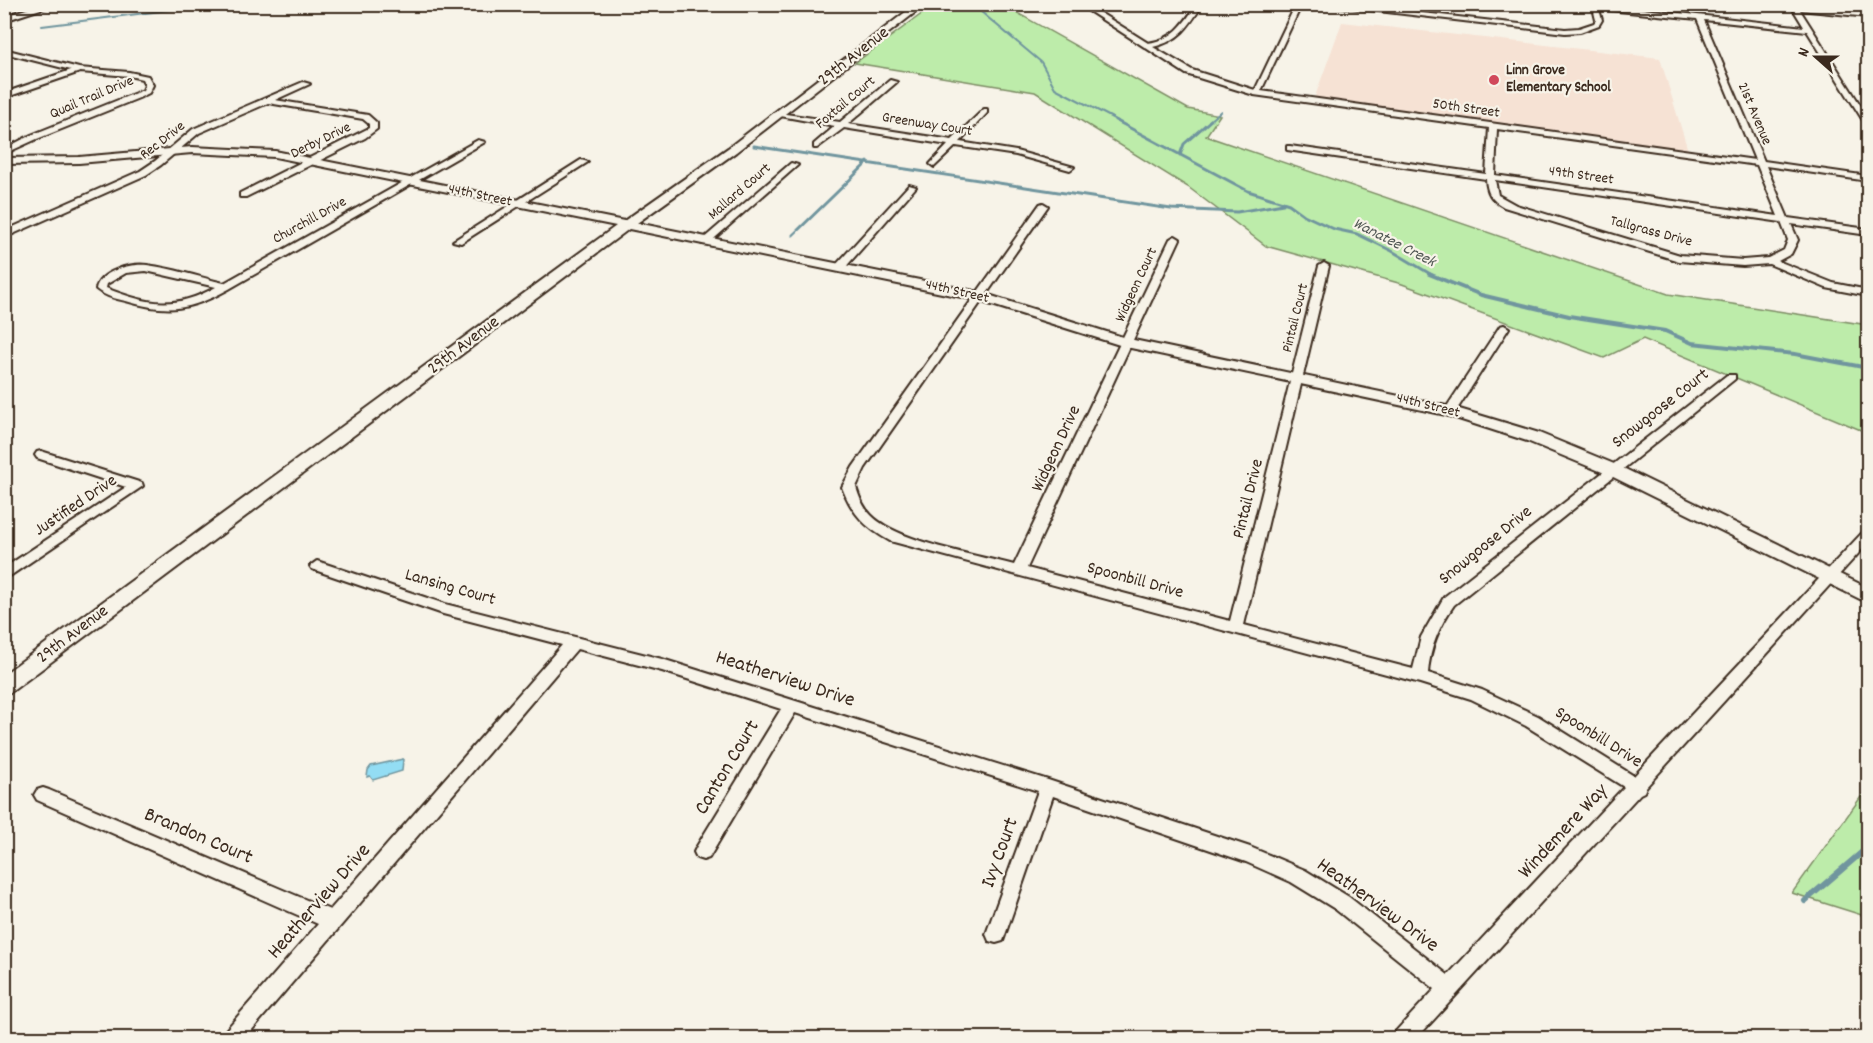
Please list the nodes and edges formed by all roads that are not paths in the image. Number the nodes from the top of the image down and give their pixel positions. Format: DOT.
graph roads {
  1 [pos="52,4"];
  2 [pos="922,4"];
  3 [pos="1081,4"];
  4 [pos="1200,4"];
  5 [pos="1299,4"];
  6 [pos="1322,4"];
  7 [pos="1570,4"];
  8 [pos="1596,6"];
  9 [pos="1794,6"];
  10 [pos="1869,15"];
  11 [pos="1700,18"];
  12 [pos="4,19"];
  13 [pos="1809,29"];
  14 [pos="1145,46"];
  15 [pos="4,51"];
  16 [pos="79,70"];
  17 [pos="893,82"];
  18 [pos="306,84"];
  19 [pos="1257,93"];
  20 [pos="4,96"];
  21 [pos="268,100"];
  22 [pos="984,111"];
  23 [pos="779,115"];
  24 [pos="1869,122"];
  25 [pos="841,125"];
  26 [pos="1493,127"];
  27 [pos="481,142"];
  28 [pos="954,143"];
  29 [pos="817,146"];
  30 [pos="1290,148"];
  31 [pos="172,151"];
  32 [pos="4,152"];
  33 [pos="4,161"];
  34 [pos="312,161"];
  35 [pos="584,162"];
  36 [pos="934,164"];
  37 [pos="1760,164"];
  38 [pos="794,165"];
  39 [pos="1070,167"];
  40 [pos="1491,177"];
  41 [pos="1869,178"];
  42 [pos="411,182"];
  43 [pos="912,187"];
  44 [pos="243,195"];
  45 [pos="518,203"];
  46 [pos="1043,206"];
  47 [pos="1784,219"];
  48 [pos="626,225"];
  49 [pos="1869,232"];
  50 [pos="4,235"];
  51 [pos="1175,239"];
  52 [pos="458,241"];
  53 [pos="705,242"];
  54 [pos="1770,261"];
  55 [pos="1324,266"];
  56 [pos="839,268"];
  57 [pos="223,286"];
  58 [pos="1869,293"];
  59 [pos="979,296"];
  60 [pos="1504,328"];
  61 [pos="1126,344"];
  62 [pos="1731,377"];
  63 [pos="1297,378"];
  64 [pos="1450,411"];
  65 [pos="41,455"];
  66 [pos="1613,470"];
  67 [pos="1869,535"];
  68 [pos="317,566"];
  69 [pos="1019,570"];
  70 [pos="4,575"];
  71 [pos="1830,577"];
  72 [pos="1869,596"];
  73 [pos="1236,628"];
  74 [pos="574,642"];
  75 [pos="1420,677"];
  76 [pos="4,686"];
  77 [pos="791,706"];
  78 [pos="1048,787"];
  79 [pos="1638,787"];
  80 [pos="43,795"];
  81 [pos="703,852"];
  82 [pos="334,921"];
  83 [pos="996,934"];
  84 [pos="1449,988"];
  85 [pos="232,1038"];
  86 [pos="1403,1038"];
  1 -- 12 [label="street"];
  2 -- 23 [label="street, 29th Avenue"];
  3 -- 14 [label="street, 50th Street"];
  4 -- 14 [label="street"];
  5 -- 19 [label="street"];
  6 -- 8 [label="street"];
  7 -- 8 [label="street"];
  8 -- 11 [label="street"];
  9 -- 10 [label="street"];
  9 -- 13 [label="street"];
  11 -- 13 [label="street"];
  11 -- 37 [label="street, 21st Avenue"];
  13 -- 24 [label="street"];
  14 -- 19 [label="street, 50th Street"];
  15 -- 16 [label="street, Quail Trail Drive"];
  16 -- 20 [label="street"];
  16 -- 32 [label="street, Quail Trail Drive"];
  17 -- 25 [label="street, Foxtail Court"];
  18 -- 21 [label="street, Rec Drive"];
  19 -- 26 [label="street, 50th Street"];
  21 -- 31 [label="street, Rec Drive"];
  21 -- 34 [label="street, Derby Drive"];
  22 -- 28 [label="street"];
  23 -- 25 [label="street, Greenway Court"];
  23 -- 48 [label="street, 29th Avenue"];
  25 -- 28 [label="street, Greenway Court"];
  25 -- 29 [label="street, Foxtail Court"];
  26 -- 37 [label="street, 50th Street"];
  26 -- 40 [label="street"];
  27 -- 42 [label="street, Churchill Drive"];
  28 -- 36 [label="street"];
  28 -- 39 [label="street, Greenway Court"];
  30 -- 40 [label="street, 49th Street"];
  31 -- 33 [label="street, 44th Street"];
  31 -- 34 [label="street, 44th Street"];
  31 -- 50 [label="street, Rec Drive"];
  34 -- 42 [label="street, 44th Street"];
  34 -- 44 [label="street, Derby Drive"];
  35 -- 45 [label="street"];
  37 -- 41 [label="street, 50th Street"];
  37 -- 47 [label="street, 21st Avenue"];
  38 -- 53 [label="street, Mallard Court"];
  40 -- 47 [label="street, 49th Street"];
  40 -- 54 [label="street, Tallgrass Drive"];
  42 -- 45 [label="street, 44th Street"];
  42 -- 57 [label="street, Churchill Drive"];
  43 -- 56 [label="street"];
  45 -- 48 [label="street, 44th Street"];
  45 -- 52 [label="street"];
  46 -- 59 [label="street"];
  47 -- 49 [label="street, 49th Street"];
  47 -- 54 [label="street"];
  48 -- 53 [label="street, 44th Street"];
  48 -- 76 [label="street, 29th Avenue"];
  51 -- 61 [label="street, Widgeon Court"];
  53 -- 56 [label="street, 44th Street"];
  54 -- 58 [label="street"];
  55 -- 63 [label="street, Pintail Court"];
  56 -- 59 [label="street, 44th Street"];
  57 -- 57 [label="street, Churchill Drive"];
  59 -- 61 [label="street, 44th Street"];
  59 -- 69 [label="street, Spoonbill Drive"];
  60 -- 64 [label="street"];
  61 -- 63 [label="street, 44th Street"];
  61 -- 69 [label="street, Widgeon Drive"];
  62 -- 66 [label="street, Snowgoose Court"];
  63 -- 64 [label="street, 44th Street"];
  63 -- 73 [label="street, Pintail Drive"];
  64 -- 66 [label="street, 44th Street"];
  65 -- 70 [label="street, Justified Drive"];
  66 -- 71 [label="street, 44th Street"];
  66 -- 75 [label="street, Snowgoose Drive"];
  67 -- 71 [label="street, Windemere Way"];
  68 -- 74 [label="street, Lansing Court"];
  69 -- 73 [label="street, Spoonbill Drive"];
  71 -- 72 [label="street, 44th Street"];
  71 -- 79 [label="street, Windemere Way"];
  73 -- 75 [label="street, Spoonbill Drive"];
  74 -- 77 [label="street, Heatherview Drive"];
  74 -- 82 [label="street, Heatherview Drive"];
  75 -- 79 [label="street, Spoonbill Drive"];
  77 -- 78 [label="street, Heatherview Drive"];
  77 -- 81 [label="street, Canton Court"];
  78 -- 83 [label="street, Ivy Court"];
  78 -- 84 [label="street, Heatherview Drive"];
  79 -- 84 [label="street, Windemere Way"];
  80 -- 82 [label="street, Brandon Court"];
  82 -- 85 [label="street, Heatherview Drive"];
  84 -- 86 [label="street, Windemere Way"];
}
